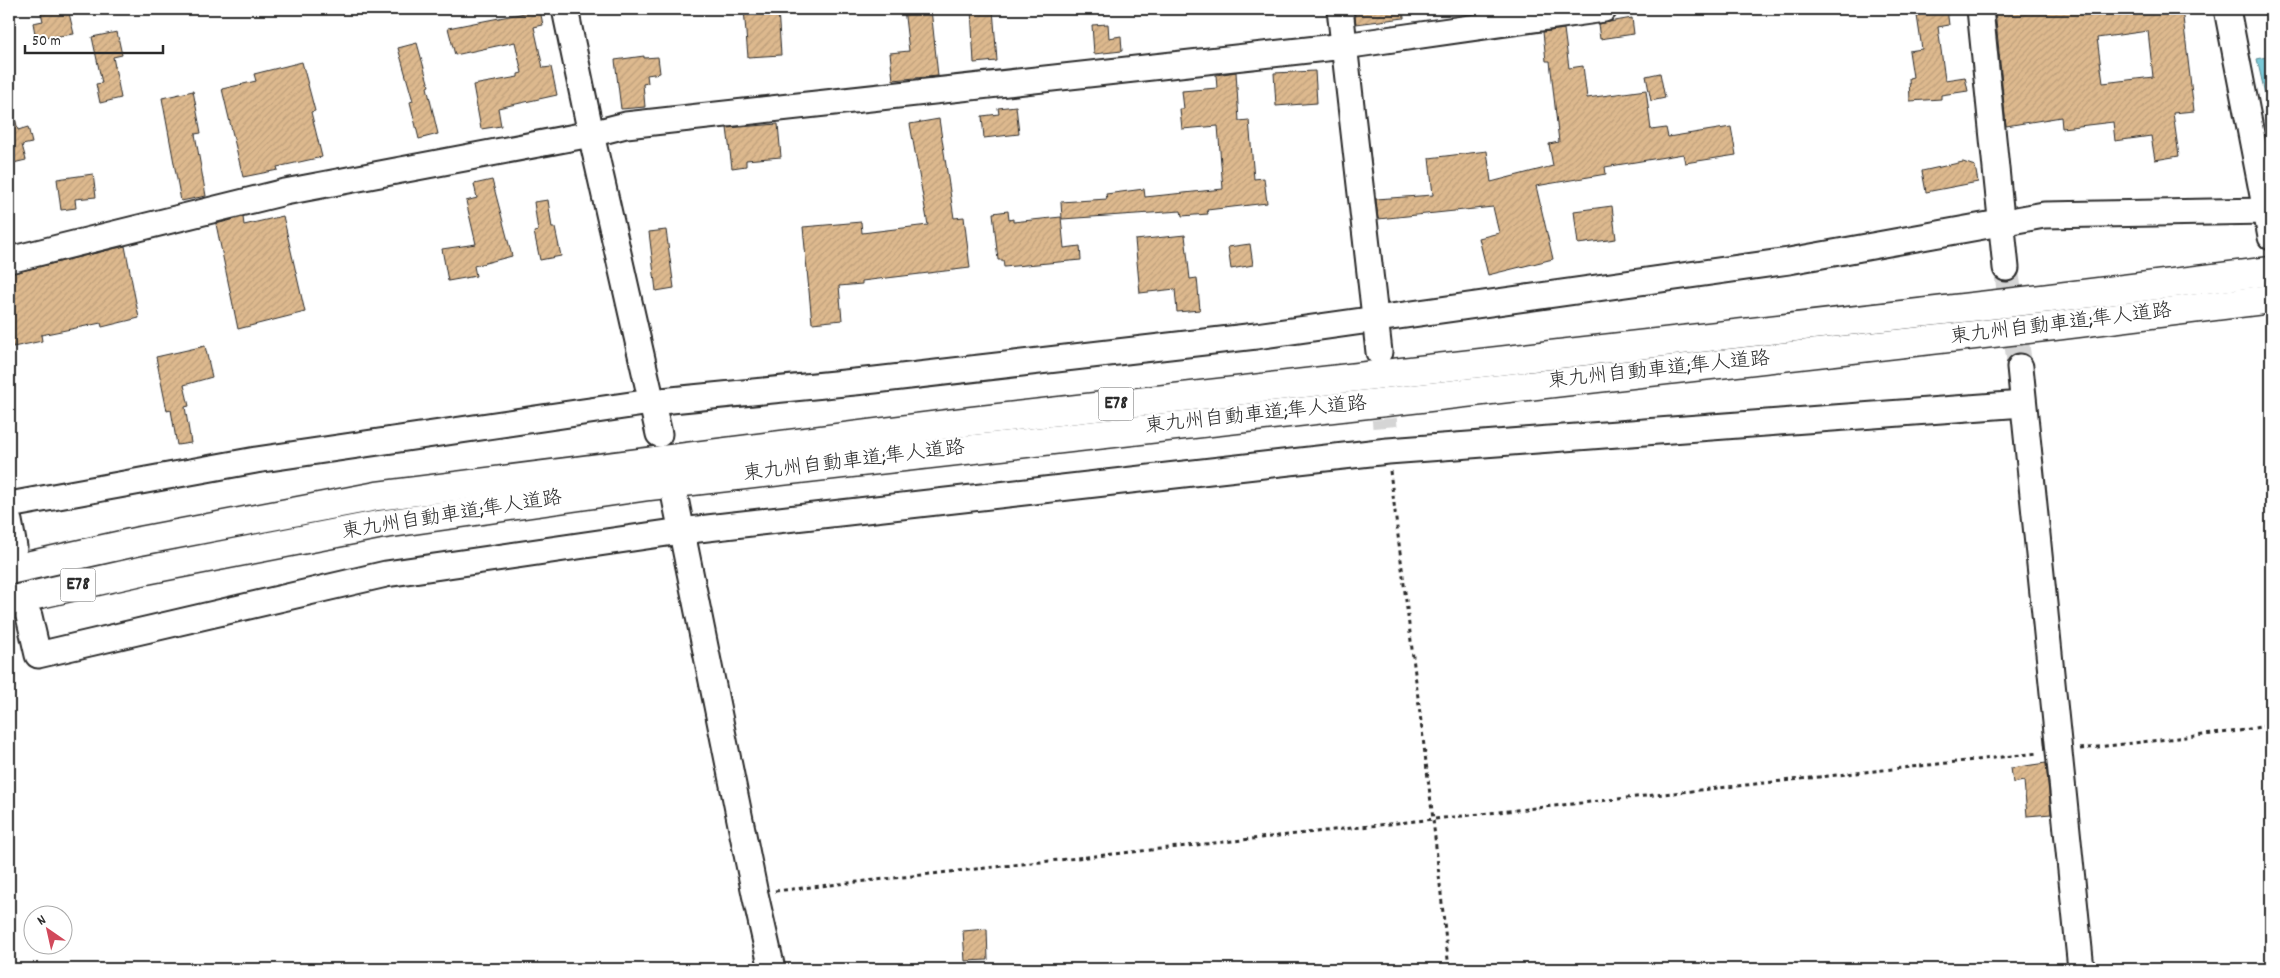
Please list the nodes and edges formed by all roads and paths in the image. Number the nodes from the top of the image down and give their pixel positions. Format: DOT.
graph roads {
  1 [pos="565,9"];
  2 [pos="1340,9"];
  3 [pos="1604,9"];
  4 [pos="1980,9"];
  5 [pos="2227,9"];
  6 [pos="1344,46"];
  7 [pos="591,134"];
  8 [pos="2267,211"];
  9 [pos="2001,221"];
  10 [pos="2271,237"];
  11 [pos="9,260"];
  12 [pos="2006,268"];
  13 [pos="2271,271"];
  14 [pos="2271,299"];
  15 [pos="1376,320"];
  16 [pos="1379,352"];
  17 [pos="2020,367"];
  18 [pos="651,402"];
  19 [pos="2023,404"];
  20 [pos="659,434"];
  21 [pos="1388,451"];
  22 [pos="675,498"];
  23 [pos="9,505"];
  24 [pos="9,520"];
  25 [pos="681,531"];
  26 [pos="12,558"];
  27 [pos="19,608"];
  28 [pos="2271,725"];
  29 [pos="2058,751"];
  30 [pos="1433,819"];
  31 [pos="754,894"];
  32 [pos="772,969"];
  33 [pos="1449,969"];
  34 [pos="2081,969"];
  1 -- 7 [label="street"];
  2 -- 6 [label="street"];
  3 -- 6 [label="street"];
  4 -- 9 [label="street"];
  5 -- 8 [label="street"];
  6 -- 7 [label="street"];
  6 -- 15 [label="street"];
  7 -- 11 [label="street"];
  7 -- 18 [label="street"];
  8 -- 9 [label="street"];
  8 -- 10 [label="street"];
  9 -- 12 [label="street"];
  9 -- 15 [label="street"];
  13 -- 26 [label="highway, 東九州自動車道;隼人道路 / E78"];
  14 -- 27 [label="highway, 東九州自動車道;隼人道路 / E78"];
  15 -- 16 [label="street"];
  15 -- 18 [label="street"];
  17 -- 19 [label="street"];
  18 -- 20 [label="street"];
  18 -- 23 [label="street"];
  19 -- 21 [label="street"];
  19 -- 29 [label="street"];
  21 -- 25 [label="street"];
  21 -- 30 [label="path"];
  22 -- 25 [label="street"];
  24 -- 26 [label="street"];
  25 -- 27 [label="street"];
  25 -- 31 [label="street"];
  28 -- 29 [label="path"];
  29 -- 30 [label="path"];
  29 -- 34 [label="street"];
  30 -- 31 [label="path"];
  30 -- 33 [label="path"];
  31 -- 32 [label="street"];
}
